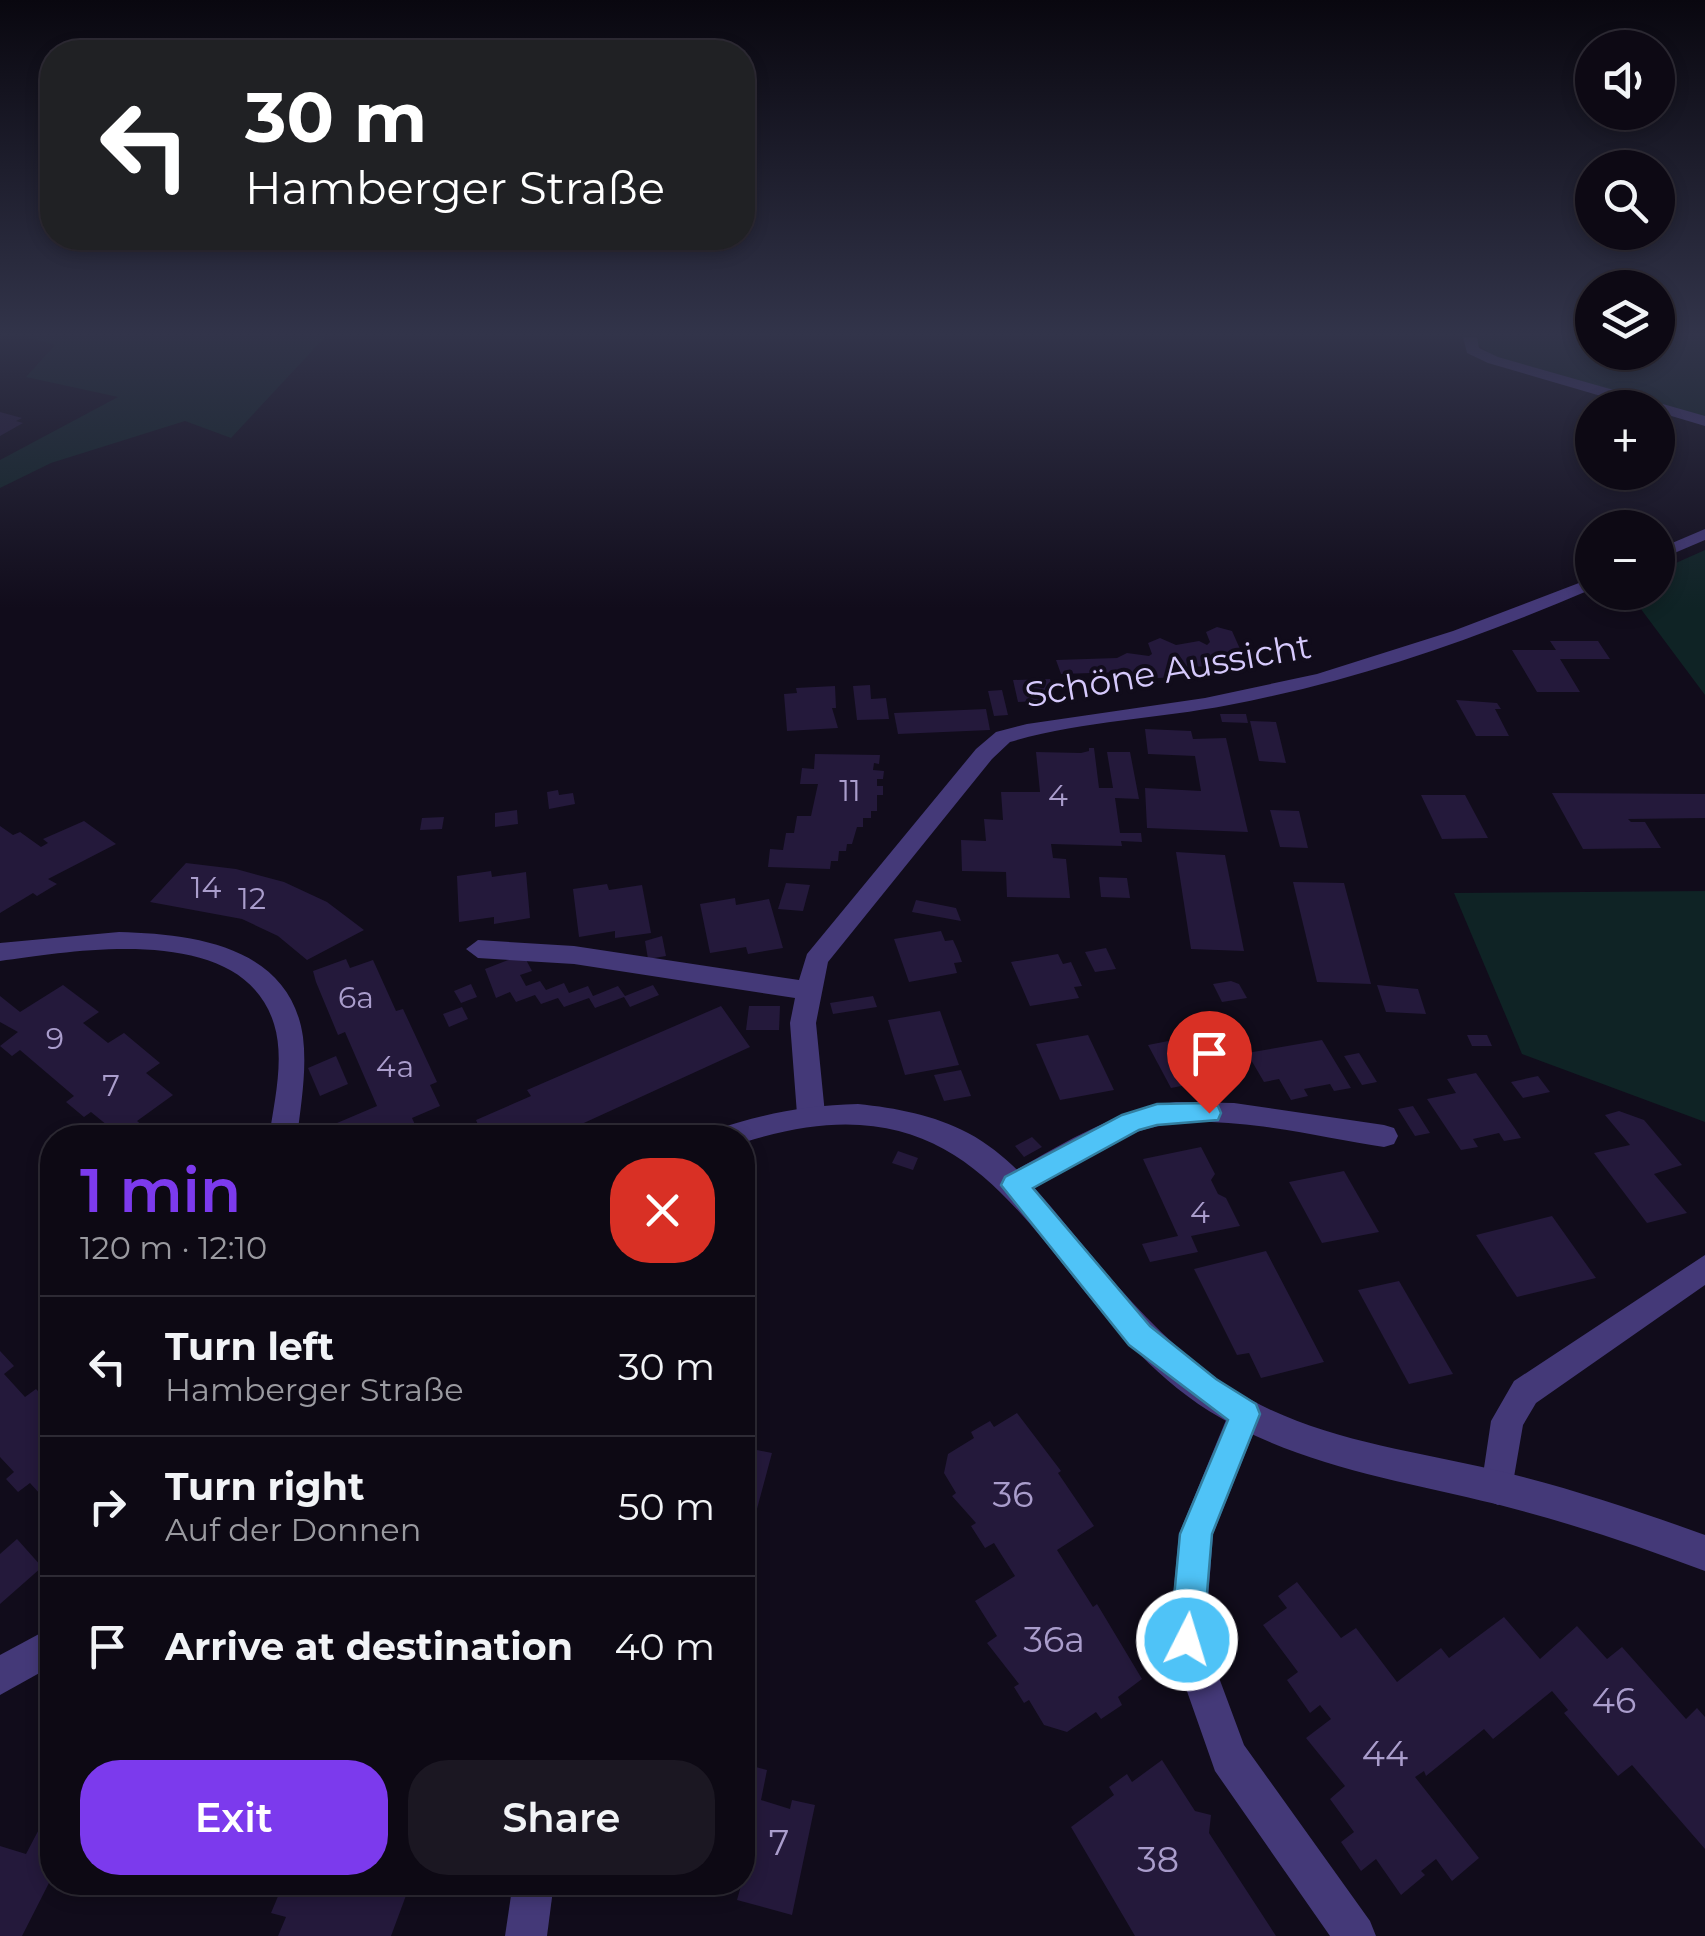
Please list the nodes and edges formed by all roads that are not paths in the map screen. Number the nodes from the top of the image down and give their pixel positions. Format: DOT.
graph roads {
  1 [pos="1705,534"];
  2 [pos="1675,547"];
  3 [pos="1575,589"];
  4 [pos="478,949"];
  5 [pos="0,952"];
  6 [pos="808,991"];
  7 [pos="811,1114"];
  8 [pos="284,1125"];
  9 [pos="755,1129"];
  10 [pos="1384,1136"];
  11 [pos="1014,1185"];
  12 [pos="1705,1268"];
  13 [pos="1245,1414"];
  14 [pos="1498,1488"];
  15 [pos="1705,1553"];
  16 [pos="40,1652"];
  17 [pos="0,1676"];
  18 [pos="532,1895"];
  19 [pos="526,1936"];
  20 [pos="1356,1936"];
  1 -- 2 [label="street"];
  3 -- 6 [label="street, Schöne Aussicht"];
  4 -- 6 [label="street"];
  5 -- 8 [label="street"];
  6 -- 7 [label="street, Schöne Aussicht"];
  7 -- 9 [label="street"];
  7 -- 11 [label="street"];
  10 -- 11 [label="street"];
  11 -- 13 [label="street"];
  12 -- 14 [label="street"];
  13 -- 14 [label="street"];
  13 -- 20 [label="street"];
  14 -- 15 [label="street"];
  16 -- 17 [label="street"];
  18 -- 19 [label="street"];
}
